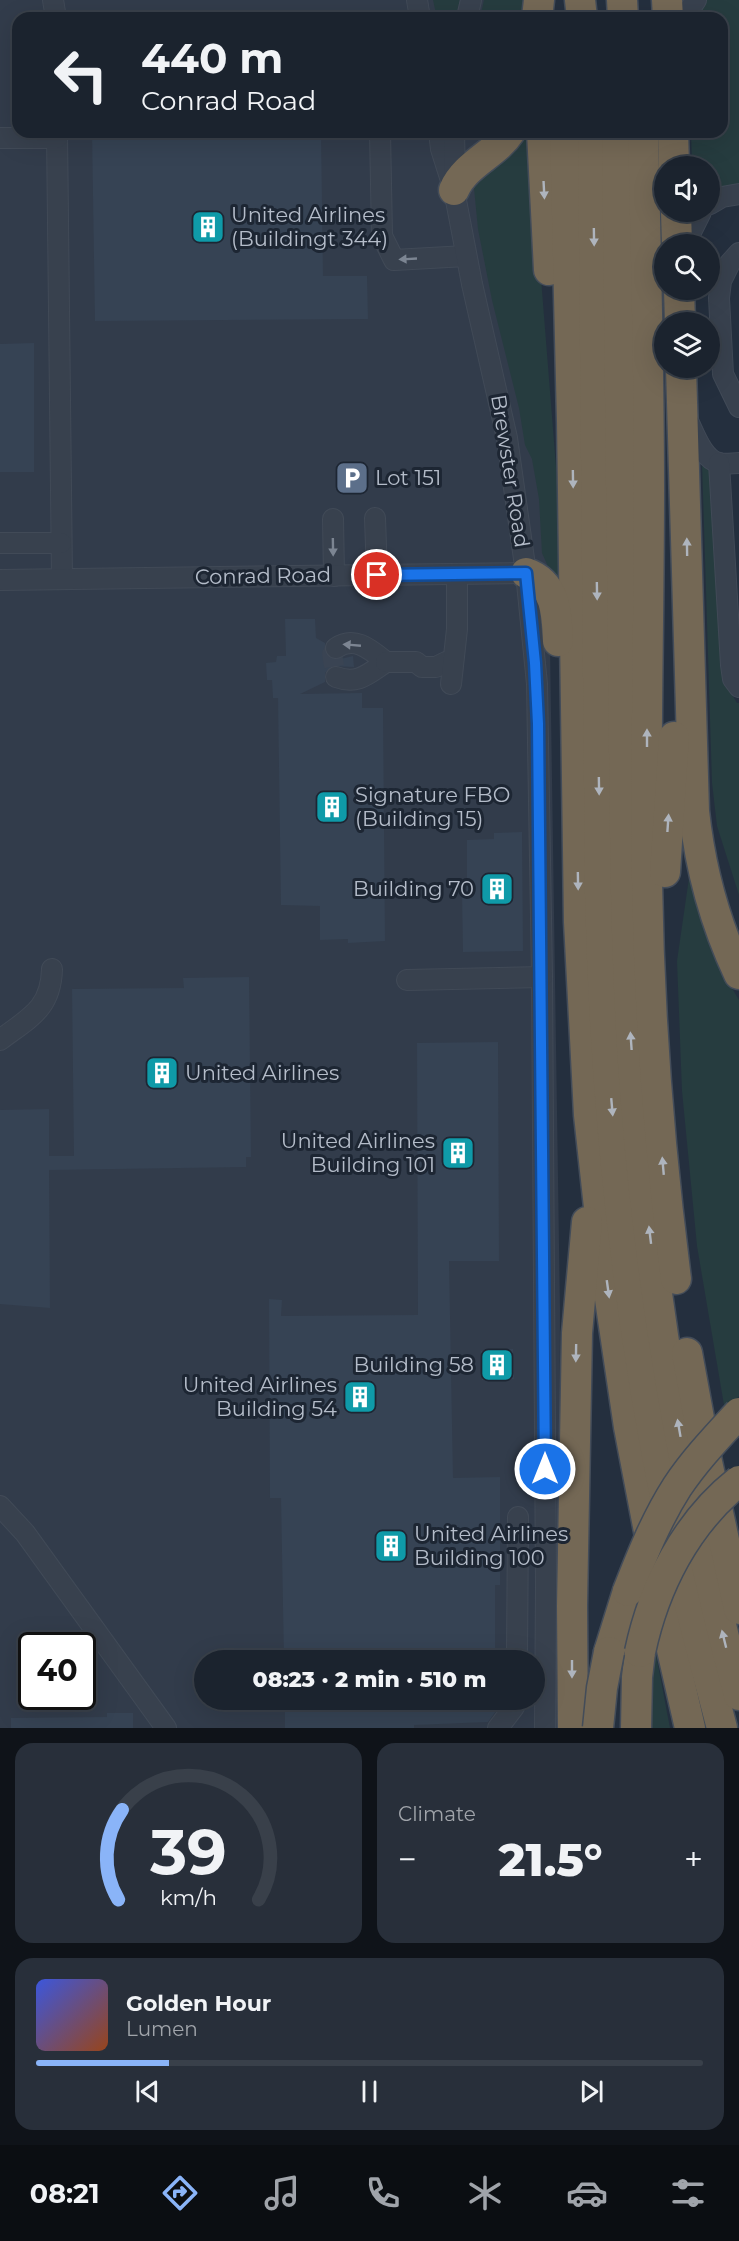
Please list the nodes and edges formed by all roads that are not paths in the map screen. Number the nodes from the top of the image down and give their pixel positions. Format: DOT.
graph roads {
  1 [pos="57,138"];
  2 [pos="380,138"];
  3 [pos="440,138"];
  4 [pos="454,138"];
  5 [pos="505,138"];
  6 [pos="542,138"];
  7 [pos="565,138"];
  8 [pos="591,138"];
  9 [pos="617,138"];
  10 [pos="628,138"];
  11 [pos="643,138"];
  12 [pos="673,138"];
  13 [pos="674,156"];
  14 [pos="454,190"];
  15 [pos="739,194"];
  16 [pos="720,198"];
  17 [pos="739,253"];
  18 [pos="466,256"];
  19 [pos="681,378"];
  20 [pos="735,401"];
  21 [pos="683,411"];
  22 [pos="572,420"];
  23 [pos="729,463"];
  24 [pos="375,518"];
  25 [pos="333,519"];
  26 [pos="0,543"];
  27 [pos="61,543"];
  28 [pos="649,562"];
  29 [pos="526,573"];
  30 [pos="457,574"];
  31 [pos="377,575"];
  32 [pos="334,576"];
  33 [pos="62,579"];
  34 [pos="0,580"];
  35 [pos="688,606"];
  36 [pos="336,648"];
  37 [pos="386,662"];
  38 [pos="450,662"];
  39 [pos="336,677"];
  40 [pos="451,684"];
  41 [pos="739,687"];
  42 [pos="577,822"];
  43 [pos="704,871"];
  44 [pos="739,949"];
  45 [pos="52,969"];
  46 [pos="739,974"];
  47 [pos="542,977"];
  48 [pos="407,980"];
  49 [pos="0,1040"];
  50 [pos="585,1064"];
  51 [pos="655,1070"];
  52 [pos="690,1370"];
  53 [pos="739,1413"];
  54 [pos="739,1442"];
  55 [pos="656,1450"];
  56 [pos="739,1481"];
  57 [pos="0,1506"];
  58 [pos="573,1506"];
  59 [pos="518,1517"];
  60 [pos="739,1531"];
  61 [pos="627,1591"];
  62 [pos="739,1609"];
  63 [pos="517,1650"];
  64 [pos="739,1695"];
  65 [pos="512,1710"];
  66 [pos="522,1710"];
  67 [pos="692,1725"];
  68 [pos="166,1728"];
  69 [pos="498,1728"];
  70 [pos="515,1728"];
  71 [pos="545,1728"];
  72 [pos="573,1728"];
  73 [pos="598,1728"];
  74 [pos="608,1728"];
  75 [pos="636,1728"];
  76 [pos="722,1728"];
  1 -- 27 [label="street"];
  18 -- 2 [label="street, one-way"];
  3 -- 14 [label="street, Brewster Road"];
  4 -- 14 [label="street, Brewster Road"];
  5 -- 14 [label="highway"];
  6 -- 22 [label="highway, one-way"];
  7 -- 22 [label="highway"];
  8 -- 55 [label="highway, one-way"];
  64 -- 9 [label="highway, one-way"];
  10 -- 28 [label="highway"];
  11 -- 28 [label="highway"];
  12 -- 13 [label="highway"];
  14 -- 18 [label="street, Brewster Road"];
  15 -- 16 [label="street"];
  17 -- 20 [label="street"];
  18 -- 29 [label="street, Brewster Road"];
  19 -- 21 [label="highway"];
  21 -- 23 [label="street"];
  35 -- 21 [label="highway, one-way"];
  22 -- 42 [label="highway, one-way"];
  23 -- 41 [label="street"];
  24 -- 31 [label="street"];
  25 -- 32 [label="street, one-way"];
  26 -- 27 [label="street"];
  27 -- 33 [label="street"];
  51 -- 28 [label="highway, one-way"];
  29 -- 30 [label="street, Conrad Road"];
  29 -- 42 [label="highway"];
  29 -- 47 [label="street, Brewster Road"];
  30 -- 31 [label="street, Conrad Road"];
  30 -- 38 [label="street"];
  31 -- 32 [label="street, Conrad Road"];
  32 -- 33 [label="street, Conrad Road"];
  33 -- 34 [label="street, Conrad Road"];
  35 -- 43 [label="highway"];
  51 -- 35 [label="highway, one-way"];
  37 -- 36 [label="street, one-way"];
  37 -- 38 [label="street"];
  37 -- 39 [label="street"];
  38 -- 40 [label="street"];
  42 -- 50 [label="highway, one-way"];
  43 -- 44 [label="highway"];
  43 -- 46 [label="highway"];
  45 -- 49 [label="street"];
  47 -- 48 [label="street"];
  47 -- 71 [label="street, Brewster Road"];
  50 -- 58 [label="highway, one-way"];
  50 -- 67 [label="highway, one-way"];
  52 -- 51 [label="highway, one-way"];
  52 -- 60 [label="highway"];
  52 -- 62 [label="highway"];
  53 -- 61 [label="highway, bridge"];
  54 -- 61 [label="highway, bridge"];
  55 -- 67 [label="highway"];
  55 -- 76 [label="highway"];
  56 -- 75 [label="highway, bridge"];
  57 -- 68 [label="street"];
  58 -- 72 [label="highway, one-way"];
  58 -- 74 [label="highway"];
  59 -- 63 [label="street"];
  61 -- 73 [label="highway, bridge"];
  65 -- 69 [label="street"];
  66 -- 70 [label="street"];
}
